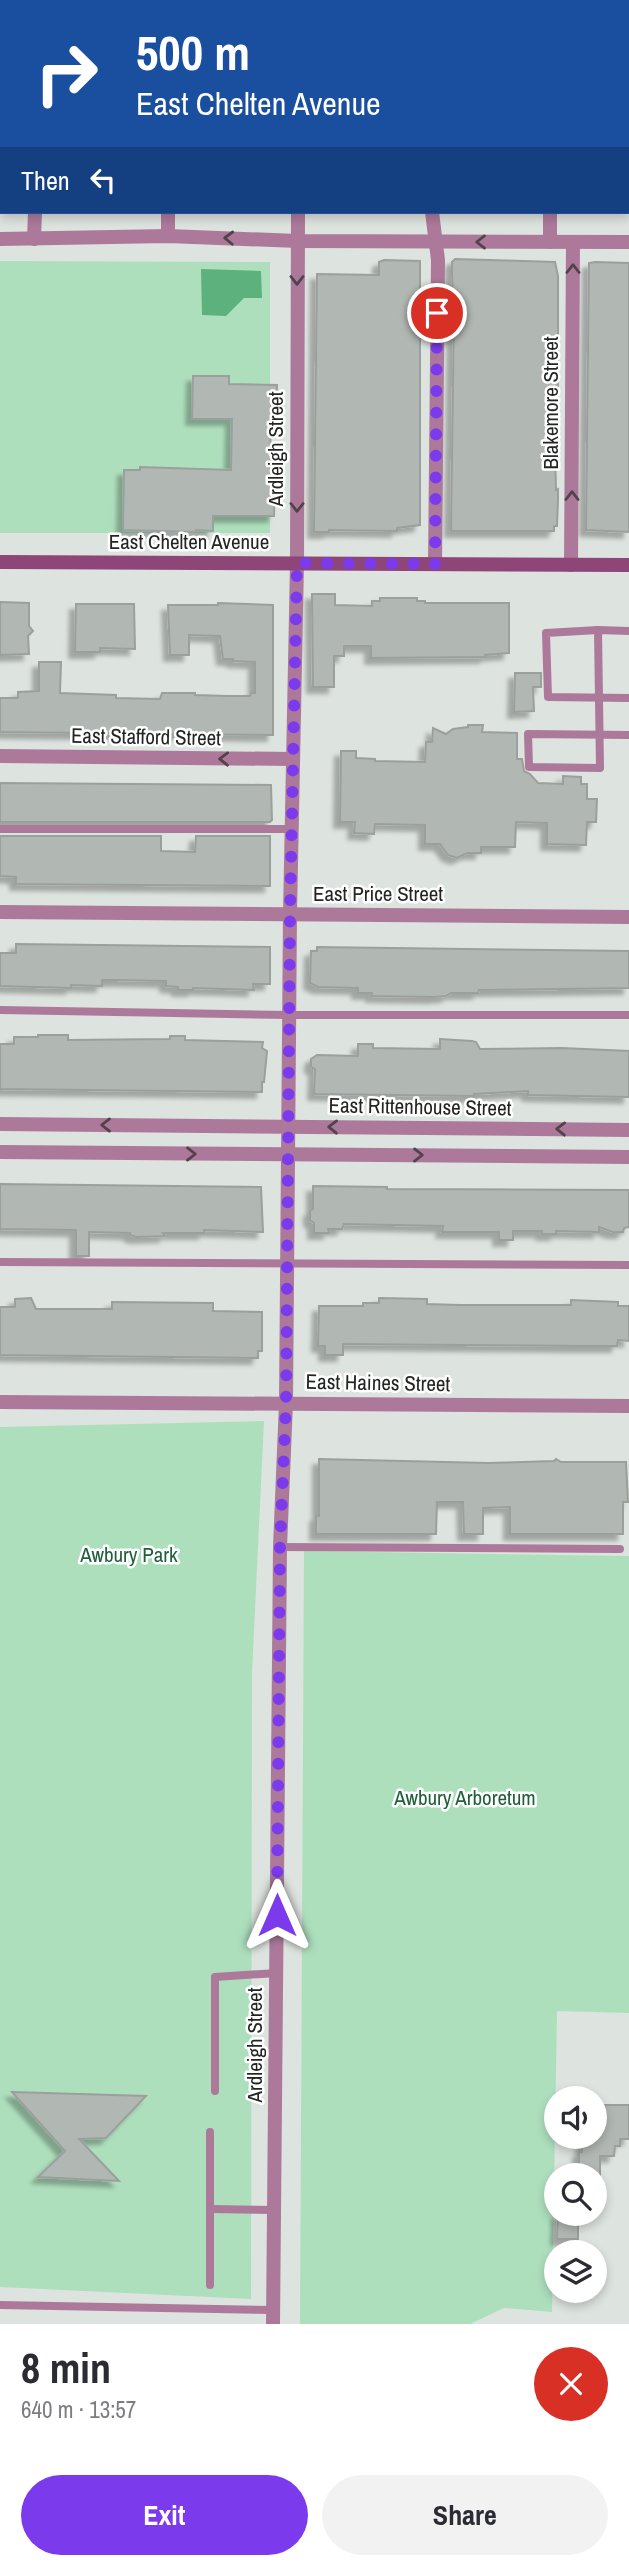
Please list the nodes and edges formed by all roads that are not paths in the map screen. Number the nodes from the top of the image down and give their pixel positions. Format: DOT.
graph roads {
  1 [pos="35,214"];
  2 [pos="169,214"];
  3 [pos="298,214"];
  4 [pos="432,214"];
  5 [pos="550,214"];
  6 [pos="169,236"];
  7 [pos="0,239"];
  8 [pos="34,239"];
  9 [pos="298,241"];
  10 [pos="435,242"];
  11 [pos="550,242"];
  12 [pos="573,242"];
  13 [pos="629,243"];
  14 [pos="0,562"];
  15 [pos="297,563"];
  16 [pos="435,564"];
  17 [pos="571,565"];
  18 [pos="629,565"];
  19 [pos="598,630"];
  20 [pos="629,631"];
  21 [pos="598,697"];
  22 [pos="629,698"];
  23 [pos="599,735"];
  24 [pos="629,735"];
  25 [pos="0,756"];
  26 [pos="292,759"];
  27 [pos="0,829"];
  28 [pos="293,829"];
  29 [pos="0,912"];
  30 [pos="290,915"];
  31 [pos="629,917"];
  32 [pos="0,1010"];
  33 [pos="290,1015"];
  34 [pos="629,1015"];
  35 [pos="0,1124"];
  36 [pos="288,1126"];
  37 [pos="629,1130"];
  38 [pos="0,1152"];
  39 [pos="288,1154"];
  40 [pos="629,1157"];
  41 [pos="0,1262"];
  42 [pos="287,1262"];
  43 [pos="629,1265"];
  44 [pos="0,1402"];
  45 [pos="286,1403"];
  46 [pos="629,1406"];
  47 [pos="280,1547"];
  48 [pos="620,1549"];
  49 [pos="277,1973"];
  50 [pos="215,2091"];
  51 [pos="210,2132"];
  52 [pos="210,2209"];
  53 [pos="275,2210"];
  54 [pos="211,2285"];
  55 [pos="0,2305"];
  56 [pos="273,2317"];
  1 -- 8 [label="street"];
  2 -- 6 [label="street"];
  3 -- 9 [label="street, Ardleigh Street"];
  4 -- 10 [label="street"];
  5 -- 11 [label="street"];
  6 -- 8 [label="street"];
  9 -- 6 [label="street, one-way"];
  7 -- 8 [label="street"];
  9 -- 10 [label="street"];
  9 -- 15 [label="street, Ardleigh Street, one-way"];
  11 -- 10 [label="street, one-way"];
  10 -- 16 [label="street"];
  11 -- 12 [label="street"];
  12 -- 13 [label="street"];
  17 -- 12 [label="street, Blakemore Street, one-way"];
  14 -- 15 [label="street, East Chelten Avenue"];
  15 -- 16 [label="street, East Chelten Avenue"];
  15 -- 26 [label="street, Ardleigh Street"];
  16 -- 17 [label="street, East Chelten Avenue"];
  17 -- 18 [label="street, East Chelten Avenue"];
  19 -- 20 [label="lane"];
  19 -- 21 [label="lane"];
  19 -- 21 [label="lane"];
  21 -- 22 [label="lane"];
  21 -- 23 [label="lane"];
  23 -- 23 [label="lane"];
  23 -- 24 [label="lane"];
  26 -- 25 [label="street, East Stafford Street, one-way"];
  26 -- 28 [label="street, Ardleigh Street"];
  27 -- 28 [label="lane"];
  28 -- 30 [label="street, Ardleigh Street"];
  29 -- 30 [label="street, East Price Street"];
  30 -- 31 [label="street, East Price Street"];
  30 -- 33 [label="street, Ardleigh Street"];
  32 -- 33 [label="lane"];
  33 -- 34 [label="lane"];
  33 -- 36 [label="street, Ardleigh Street"];
  36 -- 35 [label="street, East Rittenhouse Street, one-way"];
  37 -- 36 [label="street, East Rittenhouse Street, one-way"];
  36 -- 39 [label="street, Ardleigh Street"];
  38 -- 39 [label="street, one-way"];
  39 -- 40 [label="street, one-way"];
  39 -- 42 [label="street, Ardleigh Street"];
  41 -- 42 [label="lane"];
  42 -- 43 [label="lane"];
  42 -- 45 [label="street, Ardleigh Street"];
  44 -- 45 [label="street, East Haines Street"];
  45 -- 46 [label="street, East Haines Street"];
  45 -- 47 [label="street, Ardleigh Street"];
  47 -- 48 [label="lane"];
  47 -- 49 [label="street, Ardleigh Street"];
  49 -- 50 [label="lane"];
  49 -- 53 [label="street, Ardleigh Street"];
  51 -- 52 [label="lane"];
  52 -- 53 [label="lane"];
  52 -- 54 [label="lane"];
  53 -- 56 [label="street, Ardleigh Street"];
  55 -- 56 [label="lane"];
}
